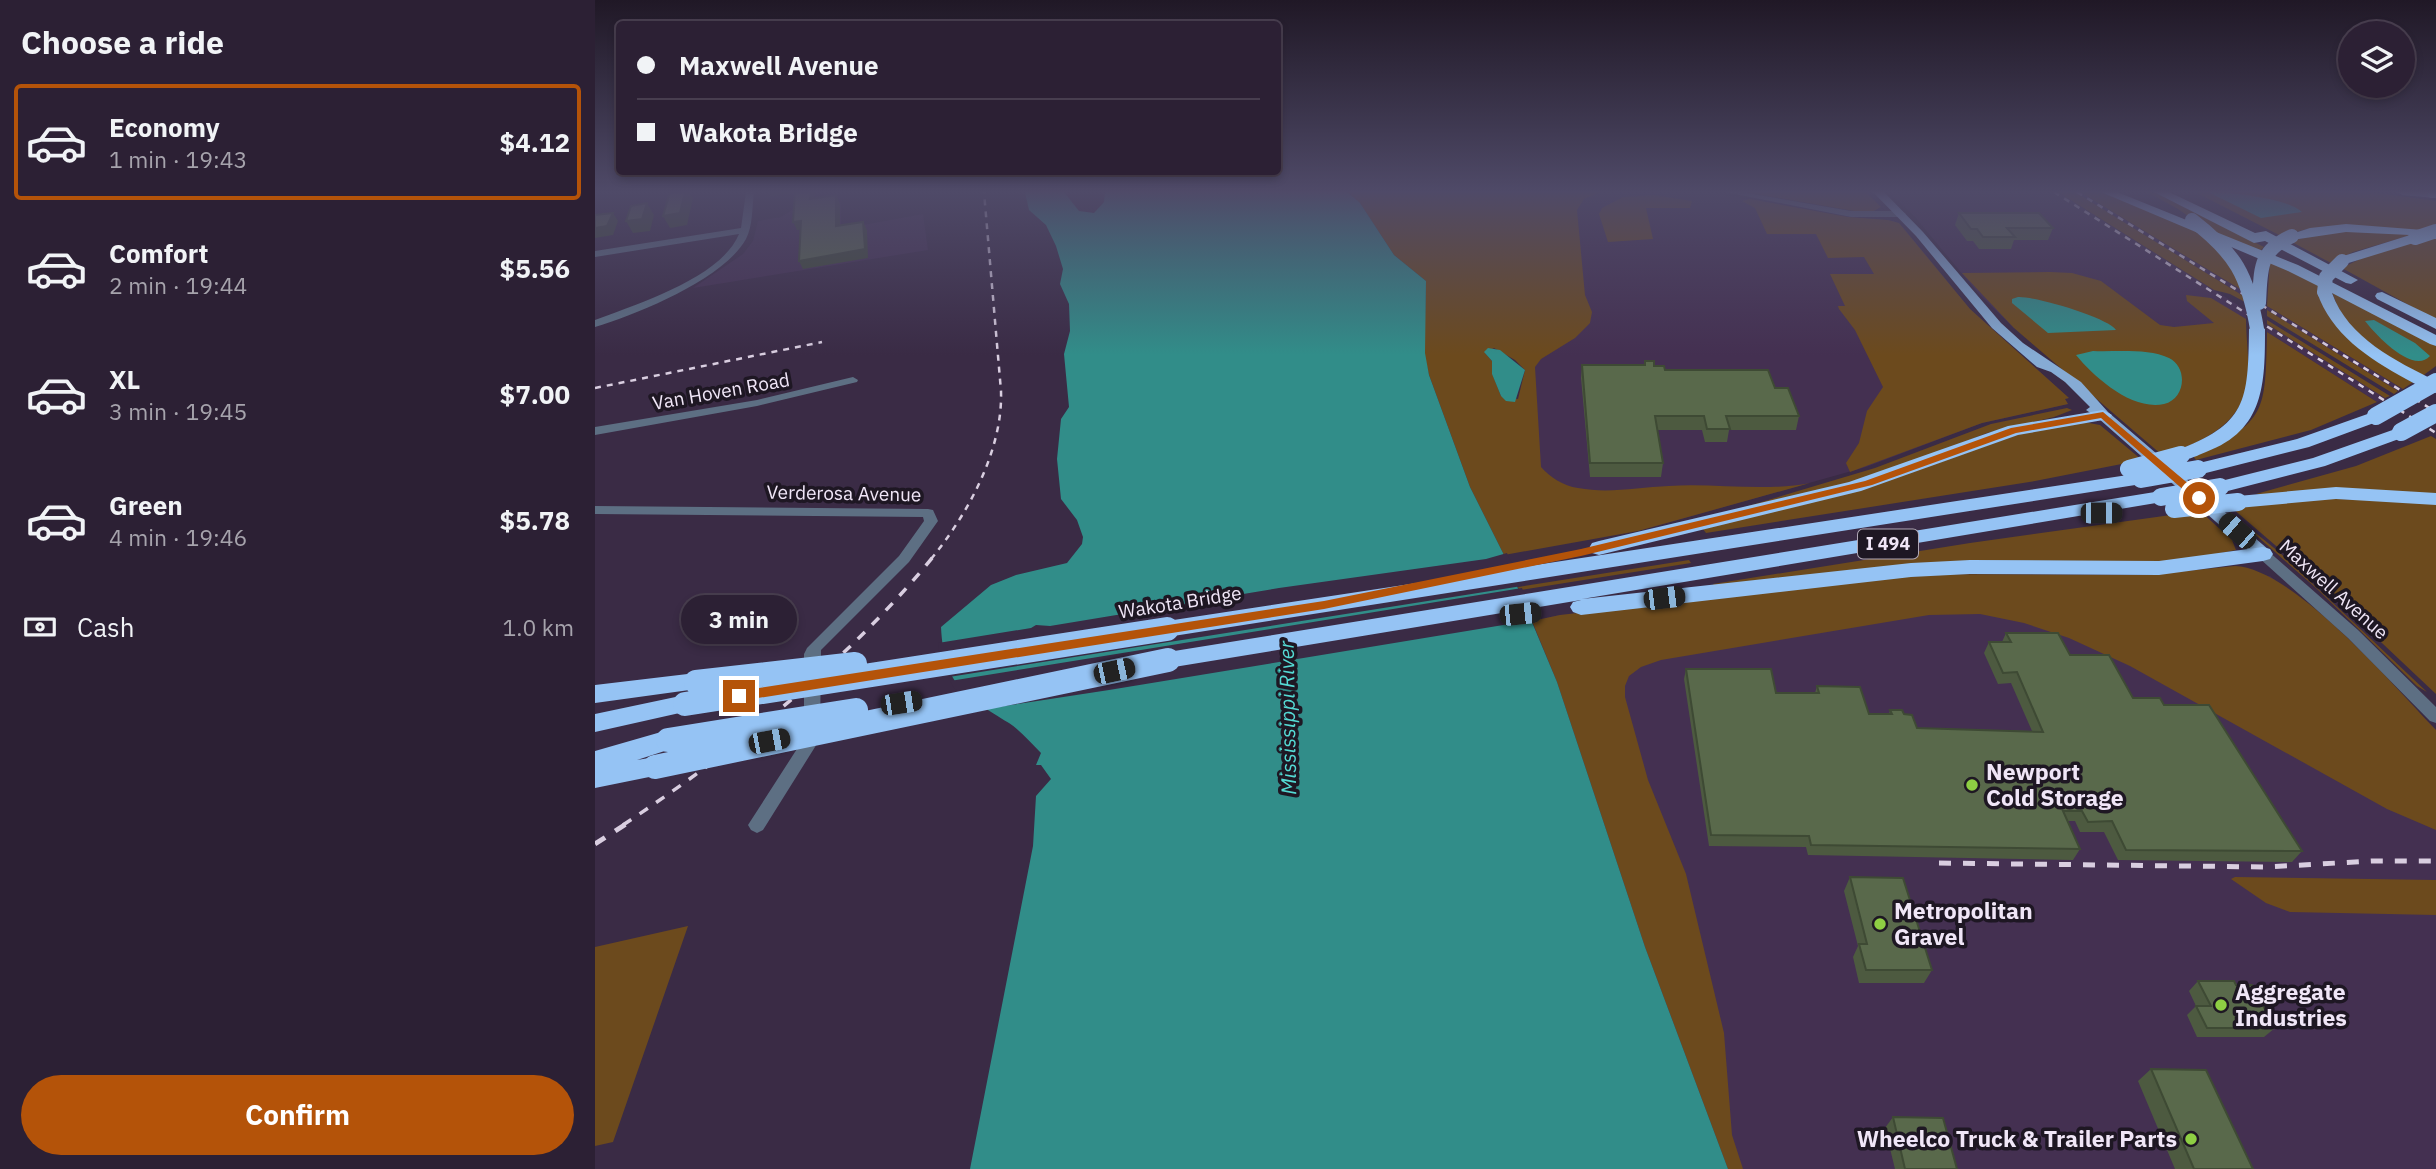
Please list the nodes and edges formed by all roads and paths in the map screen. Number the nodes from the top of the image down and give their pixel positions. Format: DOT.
graph roads {
  1 [pos="642,247"];
  2 [pos="735,247"];
  3 [pos="1929,247"];
  4 [pos="2223,247"];
  5 [pos="2239,247"];
  6 [pos="2271,247"];
  7 [pos="2271,247"];
  8 [pos="2288,247"];
  9 [pos="2292,247"];
  10 [pos="2381,247"];
  11 [pos="2299,252"];
  12 [pos="595,254"];
  13 [pos="595,324"];
  14 [pos="2436,326"];
  15 [pos="2257,334"];
  16 [pos="2436,341"];
  17 [pos="853,380"];
  18 [pos="2436,382"];
  19 [pos="2436,388"];
  20 [pos="2436,413"];
  21 [pos="2103,415"];
  22 [pos="2436,419"];
  23 [pos="595,431"];
  24 [pos="2401,432"];
  25 [pos="2135,474"];
  26 [pos="2436,499"];
  27 [pos="2168,503"];
  28 [pos="595,510"];
  29 [pos="1678,540"];
  30 [pos="2263,554"];
  31 [pos="1702,584"];
  32 [pos="1167,629"];
  33 [pos="1168,660"];
  34 [pos="595,694"];
  35 [pos="2433,710"];
  36 [pos="595,723"];
  37 [pos="595,761"];
  38 [pos="595,778"];
  39 [pos="757,825"];
  1 -- 12 [label="street"];
  2 -- 13 [label="street"];
  3 -- 21 [label="main road, Maxwell Avenue"];
  4 -- 15 [label="highway, bridge"];
  5 -- 16 [label="highway"];
  6 -- 16 [label="highway"];
  7 -- 15 [label="highway, bridge"];
  8 -- 11 [label="highway"];
  9 -- 11 [label="highway"];
  10 -- 19 [label="highway, bridge"];
  11 -- 14 [label="highway"];
  15 -- 25 [label="highway, bridge"];
  17 -- 23 [label="street, Van Hoven Road"];
  18 -- 25 [label="highway, I 494, bridge"];
  20 -- 24 [label="highway, bridge"];
  21 -- 29 [label="highway"];
  21 -- 30 [label="main road, Maxwell Avenue"];
  22 -- 24 [label="highway, bridge"];
  24 -- 27 [label="highway, bridge"];
  25 -- 29 [label="highway, I 494"];
  26 -- 27 [label="highway, bridge"];
  27 -- 31 [label="highway, I 494"];
  28 -- 39 [label="street, Verderosa Avenue"];
  29 -- 32 [label="highway, Wakota Bridge / I 494"];
  30 -- 31 [label="highway"];
  30 -- 35 [label="street, Maxwell Avenue"];
  31 -- 33 [label="highway"];
  32 -- 34 [label="highway, bridge"];
  32 -- 36 [label="highway, Wakota Bridge / I 494, bridge"];
  33 -- 37 [label="highway, bridge"];
  33 -- 38 [label="highway, bridge"];
}
